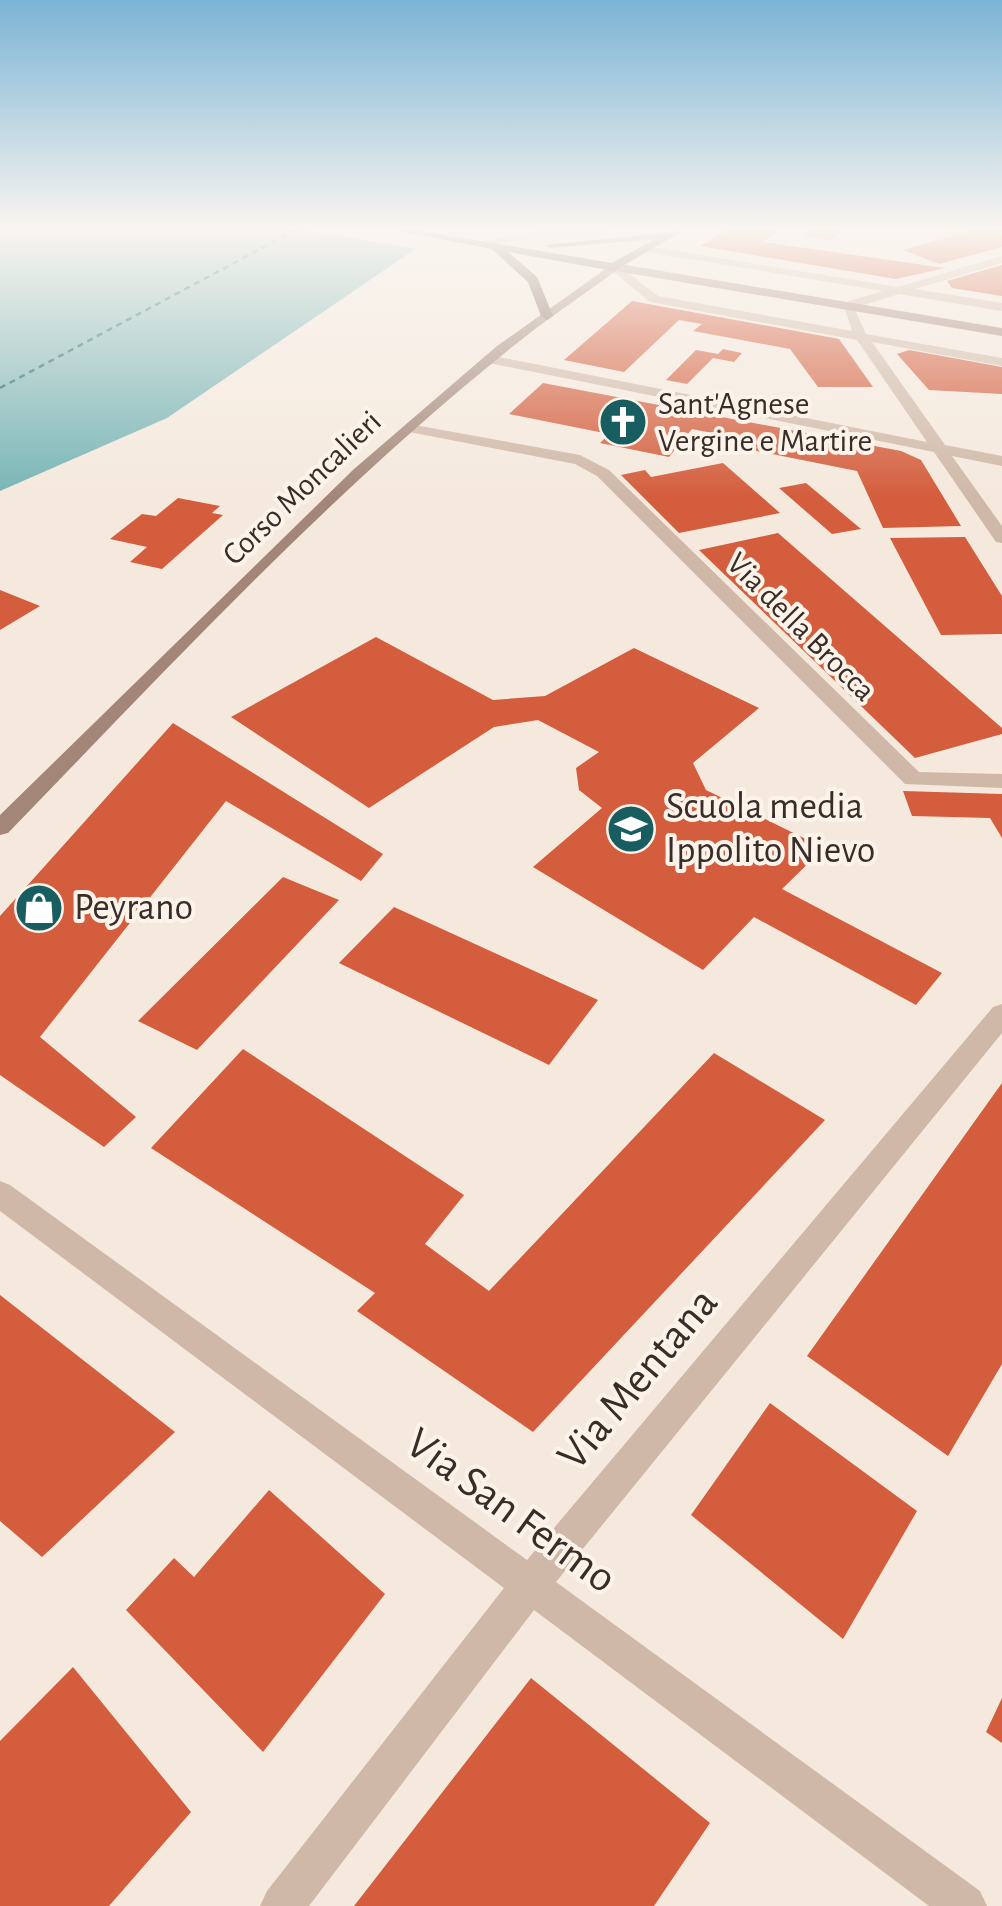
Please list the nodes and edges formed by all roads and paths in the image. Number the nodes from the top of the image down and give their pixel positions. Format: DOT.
graph roads {
  1 [pos="542,320"];
  2 [pos="774,320"];
  3 [pos="854,320"];
  4 [pos="930,320"];
  5 [pos="1002,332"];
  6 [pos="861,336"];
  7 [pos="488,359"];
  8 [pos="1002,362"];
  9 [pos="409,428"];
  10 [pos="940,448"];
  11 [pos="1002,461"];
  12 [pos="1002,538"];
  13 [pos="1002,781"];
  14 [pos="0,828"];
  15 [pos="1002,1014"];
  16 [pos="0,1194"];
  17 [pos="530,1584"];
  18 [pos="282,1906"];
  19 [pos="964,1906"];
  1 -- 7 [label="main road, Corso Moncalieri"];
  2 -- 6 [label="street"];
  3 -- 6 [label="street"];
  4 -- 5 [label="main road"];
  6 -- 8 [label="street"];
  6 -- 10 [label="street"];
  7 -- 9 [label="main road, Corso Moncalieri"];
  7 -- 10 [label="street"];
  9 -- 13 [label="street, Via della Brocca"];
  9 -- 14 [label="main road, Corso Moncalieri"];
  10 -- 11 [label="street"];
  10 -- 12 [label="street"];
  15 -- 17 [label="street, Via Mentana"];
  16 -- 17 [label="street, Via San Fermo"];
  17 -- 18 [label="street, Via Mentana"];
  17 -- 19 [label="street, Via San Fermo"];
}
